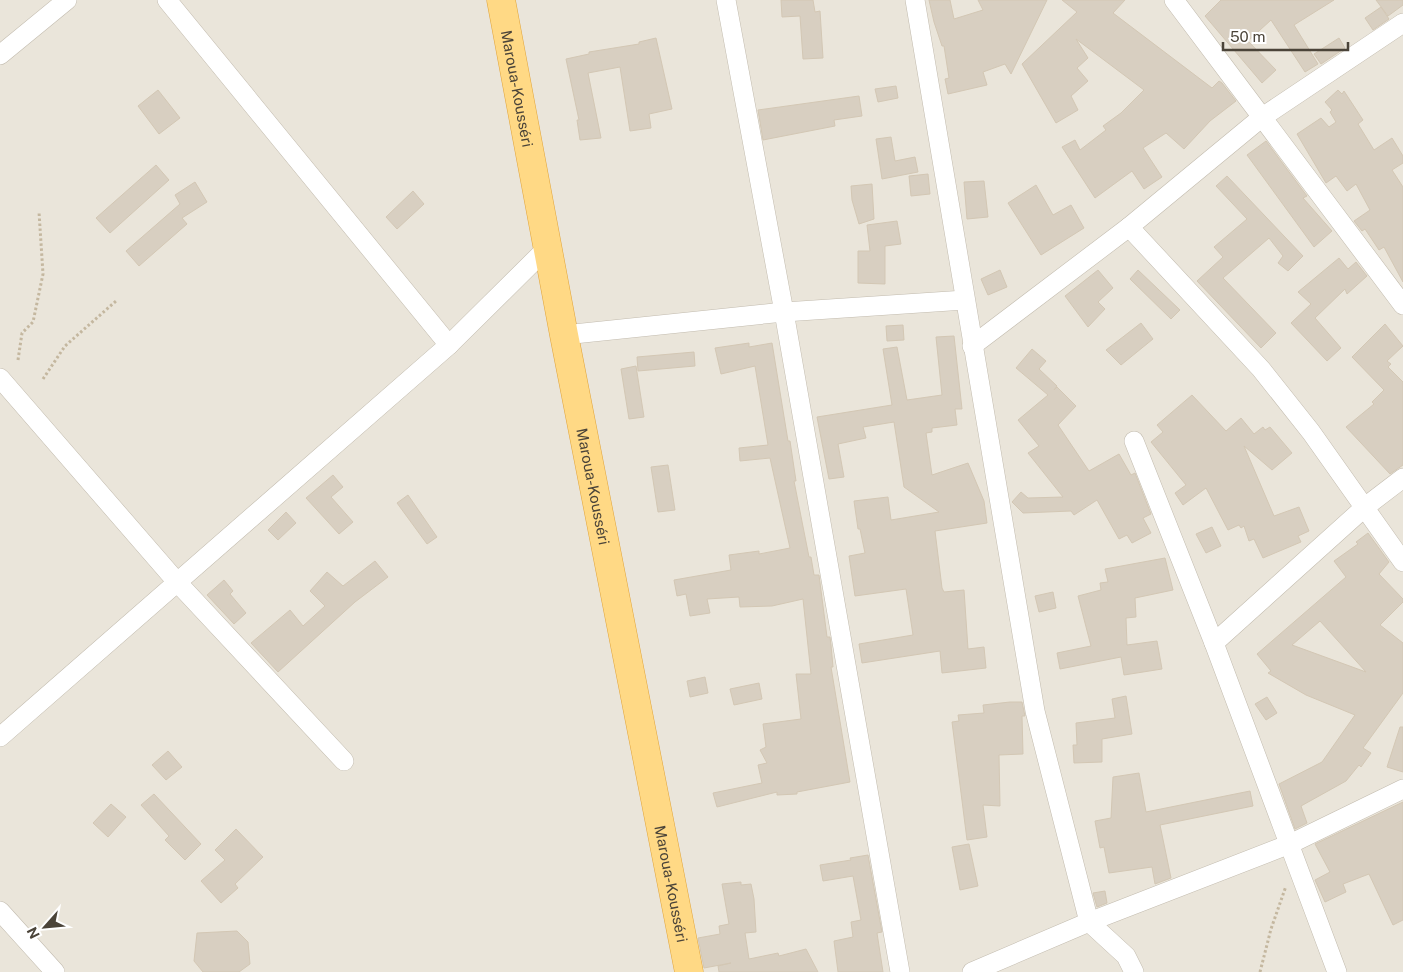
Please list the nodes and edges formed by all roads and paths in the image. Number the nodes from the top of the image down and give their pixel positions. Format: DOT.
graph roads {
  1 [pos="67,0"];
  2 [pos="166,0"];
  3 [pos="501,0"];
  4 [pos="726,0"];
  5 [pos="915,0"];
  6 [pos="1174,0"];
  7 [pos="1403,23"];
  8 [pos="0,55"];
  9 [pos="1262,118"];
  10 [pos="38,212"];
  11 [pos="1129,227"];
  12 [pos="548,247"];
  13 [pos="965,300"];
  14 [pos="116,301"];
  15 [pos="1403,306"];
  16 [pos="784,312"];
  17 [pos="564,335"];
  18 [pos="449,345"];
  19 [pos="972,346"];
  20 [pos="18,360"];
  21 [pos="0,378"];
  22 [pos="43,379"];
  23 [pos="1134,441"];
  24 [pos="1403,478"];
  25 [pos="1365,507"];
  26 [pos="1403,562"];
  27 [pos="177,582"];
  28 [pos="1214,644"];
  29 [pos="0,737"];
  30 [pos="344,762"];
  31 [pos="1403,788"];
  32 [pos="1292,852"];
  33 [pos="0,911"];
  34 [pos="1089,922"];
  35 [pos="55,972"];
  36 [pos="689,972"];
  37 [pos="900,972"];
  38 [pos="972,972"];
  39 [pos="1134,972"];
  40 [pos="1260,972"];
  41 [pos="1337,972"];
  1 -- 8 [label="street"];
  2 -- 18 [label="street"];
  3 -- 12 [label="highway, Maroua-Kousséri"];
  4 -- 16 [label="street"];
  5 -- 13 [label="street"];
  6 -- 9 [label="street"];
  7 -- 9 [label="street"];
  9 -- 11 [label="street"];
  9 -- 15 [label="street"];
  10 -- 20 [label="path"];
  11 -- 19 [label="street"];
  11 -- 25 [label="street"];
  12 -- 17 [label="highway, Maroua-Kousséri"];
  12 -- 18 [label="street"];
  13 -- 16 [label="street"];
  13 -- 19 [label="street"];
  14 -- 22 [label="path"];
  16 -- 17 [label="street"];
  16 -- 37 [label="street"];
  17 -- 36 [label="highway, Maroua-Kousséri"];
  18 -- 27 [label="street"];
  19 -- 34 [label="street"];
  21 -- 27 [label="street"];
  23 -- 28 [label="street"];
  24 -- 25 [label="street"];
  25 -- 26 [label="street"];
  25 -- 28 [label="street"];
  27 -- 29 [label="street"];
  27 -- 30 [label="street"];
  28 -- 32 [label="street"];
  31 -- 32 [label="street"];
  32 -- 34 [label="street"];
  32 -- 40 [label="path"];
  32 -- 41 [label="street"];
  33 -- 35 [label="street"];
  34 -- 38 [label="street"];
  34 -- 39 [label="street"];
}
